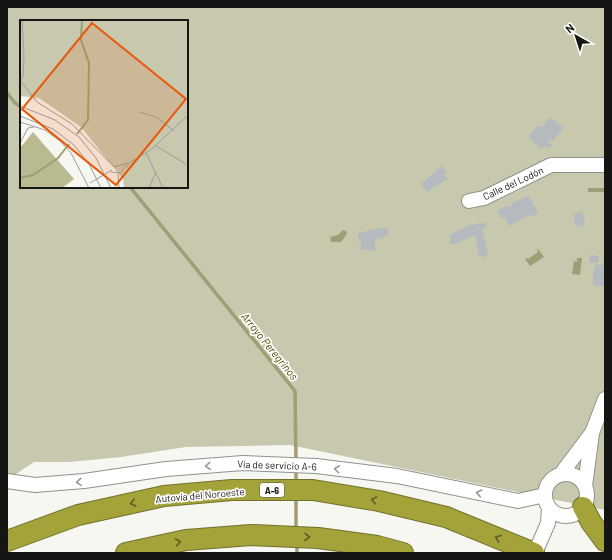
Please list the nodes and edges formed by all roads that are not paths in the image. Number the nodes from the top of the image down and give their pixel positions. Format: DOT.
graph roads {
  1 [pos="605,165"];
  2 [pos="468,201"];
  3 [pos="605,399"];
  4 [pos="592,433"];
  5 [pos="561,474"];
  6 [pos="7,481"];
  7 [pos="585,486"];
  8 [pos="547,501"];
  9 [pos="585,504"];
  10 [pos="562,516"];
  11 [pos="548,524"];
  12 [pos="605,534"];
  13 [pos="7,541"];
  14 [pos="605,541"];
  15 [pos="126,553"];
  16 [pos="402,553"];
  17 [pos="534,553"];
  1 -- 2 [label="street, Calle del Lodón"];
  3 -- 4 [label="street"];
  4 -- 5 [label="street"];
  4 -- 7 [label="street"];
  5 -- 7 [label="street"];
  5 -- 8 [label="street"];
  8 -- 6 [label="street, Vía de servicio A-6, one-way"];
  7 -- 9 [label="street"];
  8 -- 10 [label="street"];
  8 -- 11 [label="street"];
  9 -- 10 [label="street"];
  9 -- 12 [label="street"];
  9 -- 14 [label="highway"];
  10 -- 11 [label="street"];
  11 -- 17 [label="street"];
  17 -- 13 [label="highway, Autovía del Noroeste / A-6, one-way"];
  15 -- 16 [label="highway, one-way"];
}
